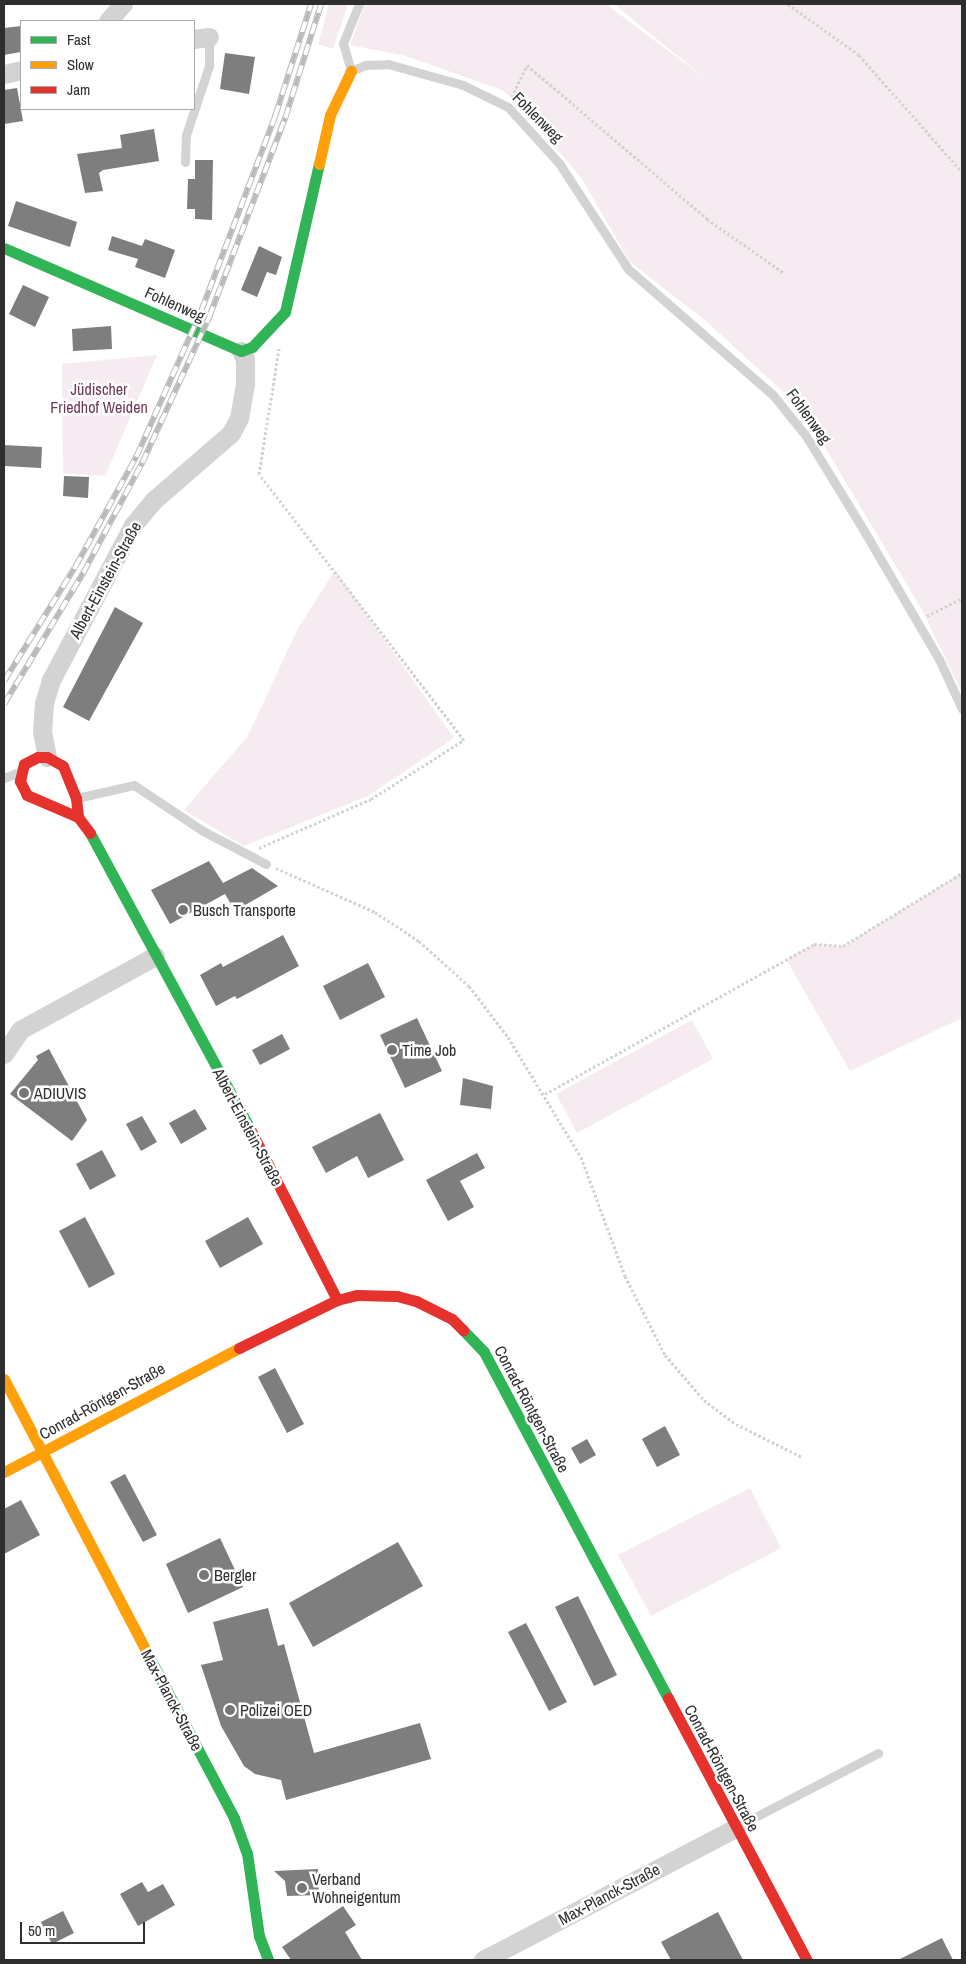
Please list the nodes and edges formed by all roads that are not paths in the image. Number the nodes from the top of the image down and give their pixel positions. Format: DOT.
graph roads {
  1 [pos="122,4"];
  2 [pos="359,4"];
  3 [pos="109,20"];
  4 [pos="202,38"];
  5 [pos="20,70"];
  6 [pos="352,72"];
  7 [pos="4,74"];
  8 [pos="195,108"];
  9 [pos="194,110"];
  10 [pos="185,162"];
  11 [pos="4,248"];
  12 [pos="241,351"];
  13 [pos="962,709"];
  14 [pos="47,757"];
  15 [pos="20,771"];
  16 [pos="4,778"];
  17 [pos="76,798"];
  18 [pos="78,817"];
  19 [pos="266,864"];
  20 [pos="155,956"];
  21 [pos="4,1054"];
  22 [pos="337,1300"];
  23 [pos="4,1379"];
  24 [pos="42,1452"];
  25 [pos="4,1472"];
  26 [pos="878,1753"];
  27 [pos="735,1828"];
  28 [pos="515,1953"];
  29 [pos="268,1960"];
  30 [pos="483,1960"];
  31 [pos="807,1960"];
  1 -- 3 [label="street"];
  2 -- 6 [label="lane"];
  4 -- 8 [label="lane"];
  5 -- 7 [label="street"];
  6 -- 12 [label="street"];
  6 -- 13 [label="lane, Fohlenweg"];
  9 -- 10 [label="lane"];
  11 -- 12 [label="street, Fohlenweg"];
  12 -- 14 [label="street, Albert-Einstein-Straße"];
  14 -- 15 [label="street"];
  14 -- 17 [label="street, Albert-Einstein-Straße"];
  15 -- 16 [label="lane"];
  15 -- 18 [label="street"];
  17 -- 18 [label="street, Albert-Einstein-Straße"];
  17 -- 19 [label="lane"];
  18 -- 20 [label="street, Albert-Einstein-Straße"];
  20 -- 21 [label="street"];
  20 -- 22 [label="street, Albert-Einstein-Straße"];
  22 -- 24 [label="street, Conrad-Röntgen-Straße"];
  22 -- 27 [label="street, Conrad-Röntgen-Straße"];
  23 -- 24 [label="street"];
  24 -- 25 [label="street, Conrad-Röntgen-Straße"];
  24 -- 29 [label="street, Max-Planck-Straße"];
  26 -- 27 [label="lane"];
  27 -- 28 [label="street, Max-Planck-Straße"];
  27 -- 31 [label="street, Conrad-Röntgen-Straße"];
  28 -- 30 [label="street, Max-Planck-Straße"];
}
